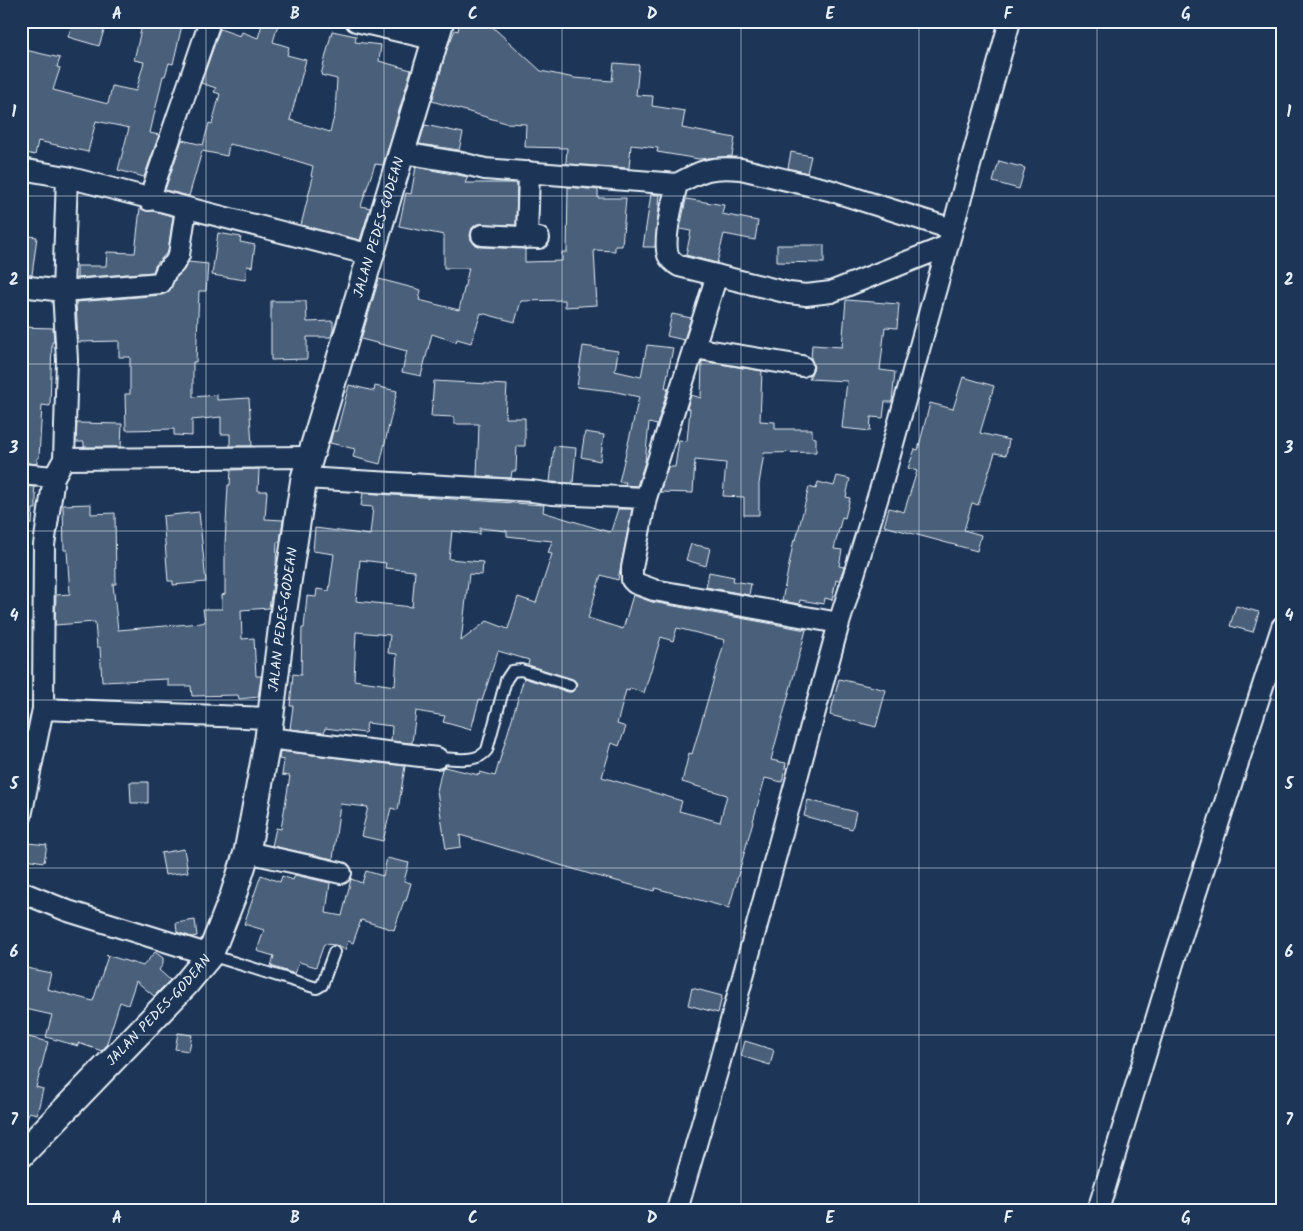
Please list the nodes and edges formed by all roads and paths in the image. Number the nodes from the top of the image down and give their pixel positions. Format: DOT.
graph roads {
  1 [pos="210,21"];
  2 [pos="356,21"];
  3 [pos="1010,21"];
  4 [pos="439,30"];
  5 [pos="403,153"];
  6 [pos="21,169"];
  7 [pos="529,172"];
  8 [pos="66,177"];
  9 [pos="677,184"];
  10 [pos="149,200"];
  11 [pos="186,209"];
  12 [pos="482,235"];
  13 [pos="948,243"];
  14 [pos="371,256"];
  15 [pos="718,275"];
  16 [pos="21,286"];
  17 [pos="63,291"];
  18 [pos="694,348"];
  19 [pos="802,366"];
  20 [pos="64,458"];
  21 [pos="306,468"];
  22 [pos="21,474"];
  23 [pos="54,477"];
  24 [pos="646,498"];
  25 [pos="839,624"];
  26 [pos="1282,627"];
  27 [pos="570,685"];
  28 [pos="43,709"];
  29 [pos="268,728"];
  30 [pos="428,757"];
  31 [pos="21,816"];
  32 [pos="246,852"];
  33 [pos="341,873"];
  34 [pos="21,892"];
  35 [pos="334,952"];
  36 [pos="210,955"];
  37 [pos="21,1155"];
  38 [pos="677,1210"];
  39 [pos="1098,1210"];
  1 -- 10 [label="street"];
  2 -- 4 [label="street"];
  3 -- 13 [label="street"];
  4 -- 5 [label="street, JALAN PEDES-GODEAN"];
  5 -- 7 [label="street"];
  5 -- 14 [label="street, JALAN PEDES-GODEAN"];
  6 -- 8 [label="street"];
  7 -- 9 [label="street"];
  7 -- 12 [label="street"];
  8 -- 10 [label="street"];
  8 -- 17 [label="street"];
  9 -- 13 [label="street"];
  9 -- 15 [label="street"];
  10 -- 11 [label="street"];
  11 -- 14 [label="street"];
  11 -- 17 [label="street"];
  13 -- 15 [label="street"];
  13 -- 25 [label="street"];
  14 -- 21 [label="street, JALAN PEDES-GODEAN"];
  15 -- 18 [label="street"];
  16 -- 17 [label="street"];
  17 -- 20 [label="street"];
  18 -- 19 [label="street"];
  18 -- 24 [label="street"];
  20 -- 21 [label="street"];
  20 -- 23 [label="street"];
  21 -- 24 [label="street"];
  21 -- 29 [label="street, JALAN PEDES-GODEAN"];
  22 -- 23 [label="street"];
  23 -- 28 [label="street"];
  24 -- 25 [label="street"];
  25 -- 38 [label="street"];
  26 -- 39 [label="street"];
  27 -- 30 [label="lane"];
  28 -- 29 [label="street"];
  28 -- 31 [label="street"];
  29 -- 30 [label="street"];
  29 -- 32 [label="street, JALAN PEDES-GODEAN"];
  32 -- 33 [label="street"];
  32 -- 36 [label="street, JALAN PEDES-GODEAN"];
  34 -- 36 [label="street"];
  35 -- 36 [label="lane"];
  36 -- 37 [label="street, JALAN PEDES-GODEAN"];
}
